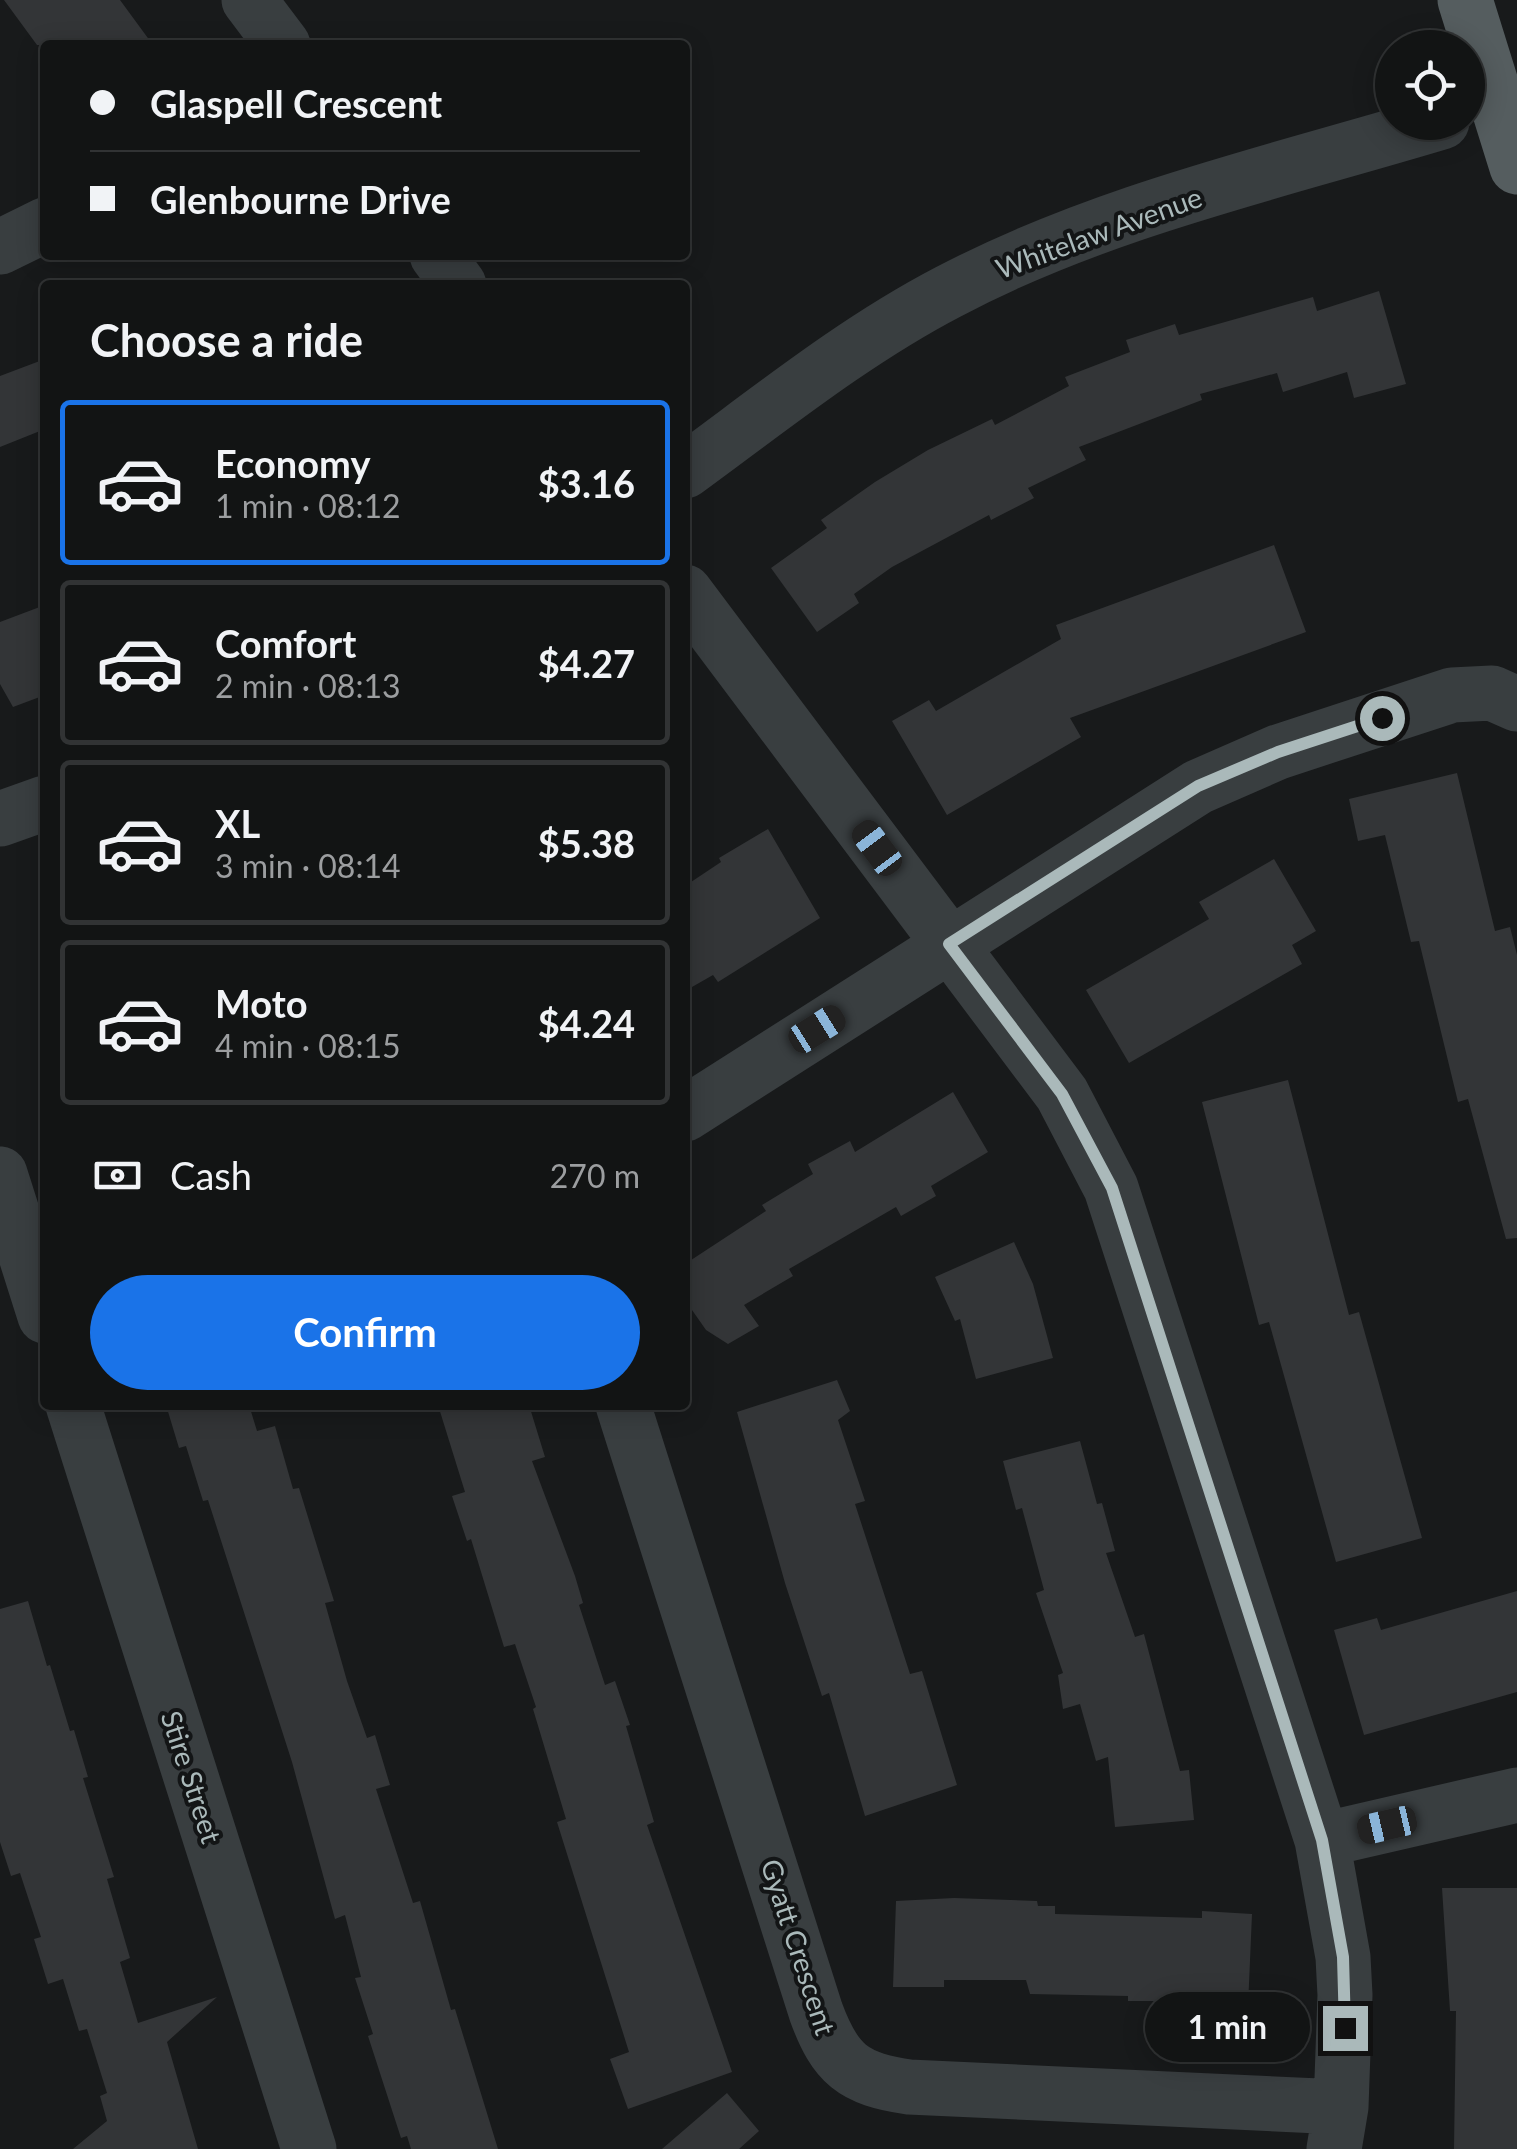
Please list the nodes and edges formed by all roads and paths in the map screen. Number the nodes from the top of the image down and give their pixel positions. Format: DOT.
graph roads {
  1 [pos="249,0"];
  2 [pos="1465,0"];
  3 [pos="1470,30"];
  4 [pos="279,40"];
  5 [pos="1485,113"];
  6 [pos="1383,140"];
  7 [pos="1517,167"];
  8 [pos="40,228"];
  9 [pos="0,248"];
  10 [pos="690,468"];
  11 [pos="690,599"];
  12 [pos="1517,704"];
  13 [pos="40,805"];
  14 [pos="0,819"];
  15 [pos="949,944"];
  16 [pos="690,1111"];
  17 [pos="0,1174"];
  18 [pos="40,1300"];
  19 [pos="75,1410"];
  20 [pos="626,1410"];
  21 [pos="1517,1795"];
  22 [pos="1322,1840"];
  23 [pos="1337,2128"];
  24 [pos="308,2149"];
  1 -- 4 [label="street"];
  2 -- 3 [label="main road"];
  5 -- 7 [label="main road"];
  6 -- 10 [label="street, Whitelaw Avenue"];
  8 -- 9 [label="street"];
  11 -- 15 [label="street"];
  12 -- 15 [label="street"];
  13 -- 14 [label="street"];
  15 -- 16 [label="street"];
  15 -- 22 [label="street"];
  17 -- 18 [label="street"];
  19 -- 24 [label="street, Stire Street"];
  20 -- 23 [label="street, Gyatt Crescent"];
  21 -- 22 [label="street"];
  22 -- 23 [label="street"];
}
